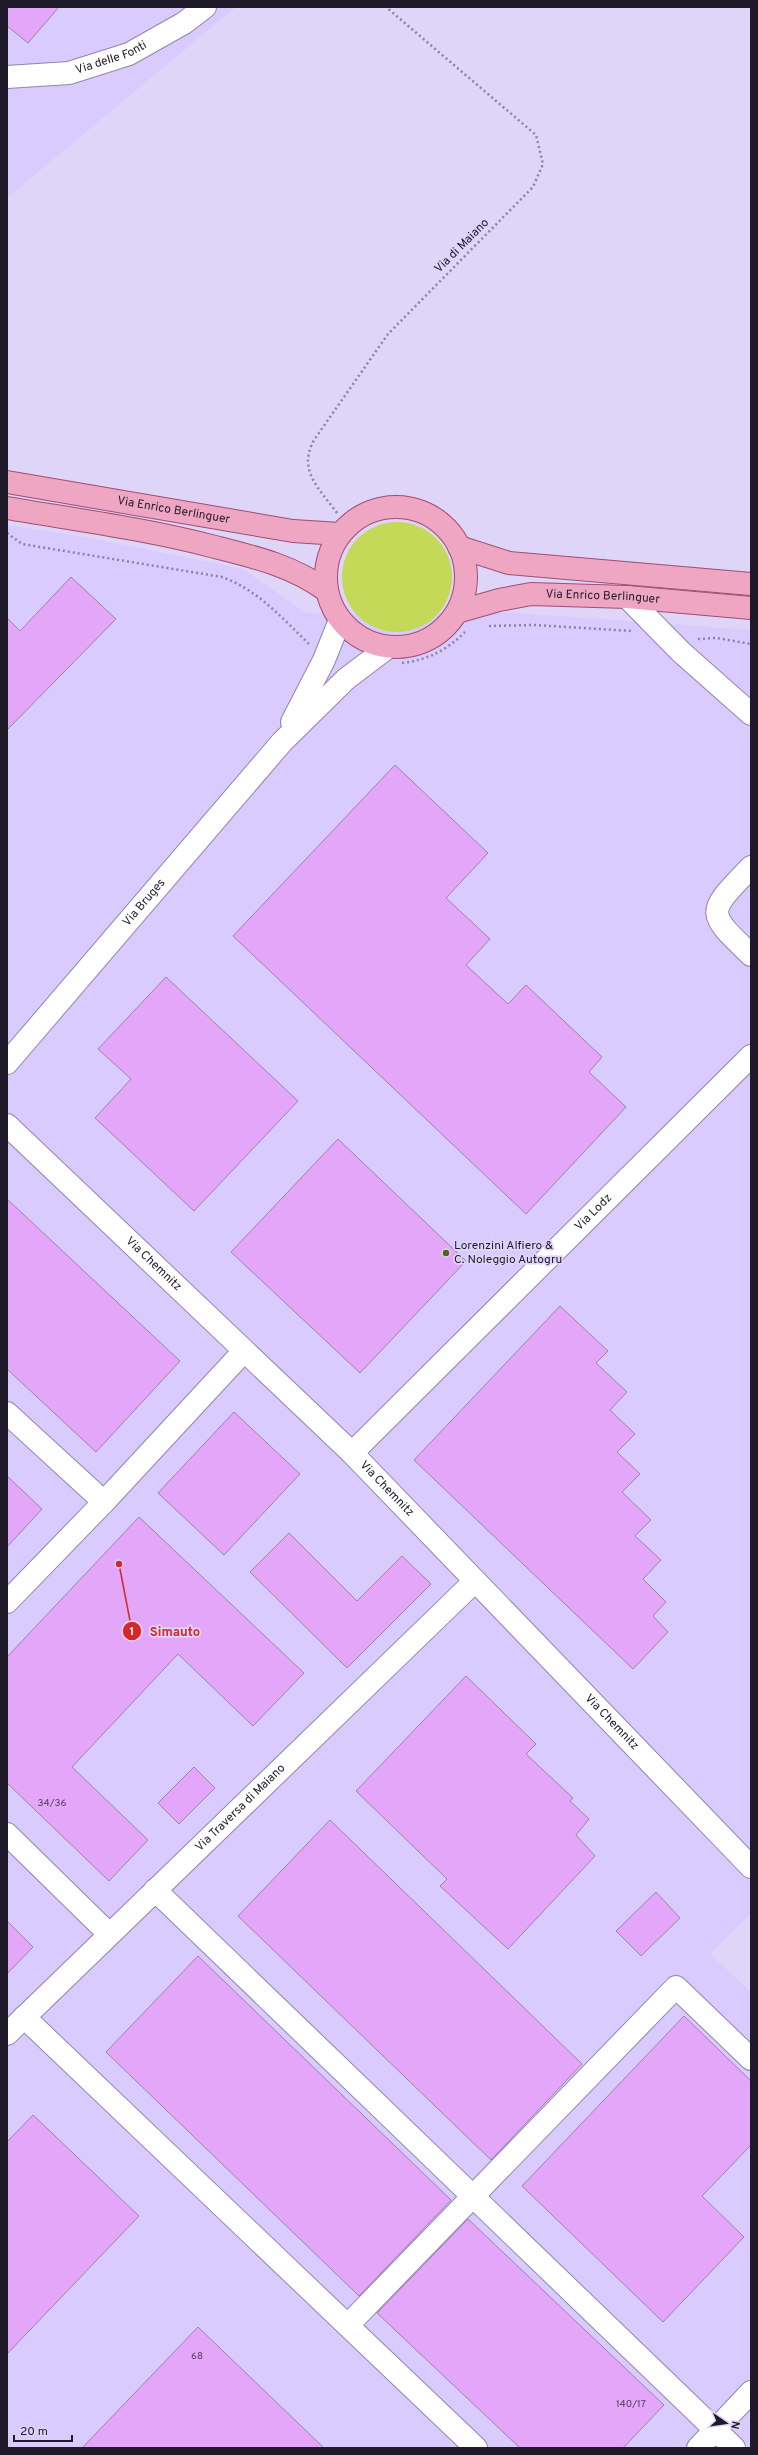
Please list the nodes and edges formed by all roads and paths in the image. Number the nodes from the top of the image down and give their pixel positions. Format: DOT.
graph roads {
  1 [pos="205,7"];
  2 [pos="386,7"];
  3 [pos="7,77"];
  4 [pos="7,482"];
  5 [pos="7,508"];
  6 [pos="343,530"];
  7 [pos="459,547"];
  8 [pos="751,584"];
  9 [pos="326,592"];
  10 [pos="627,597"];
  11 [pos="751,608"];
  12 [pos="457,612"];
  13 [pos="340,620"];
  14 [pos="751,644"];
  15 [pos="387,648"];
  16 [pos="681,652"];
  17 [pos="750,711"];
  18 [pos="282,742"];
  19 [pos="751,867"];
  20 [pos="751,955"];
  21 [pos="751,1056"];
  22 [pos="7,1064"];
  23 [pos="7,1125"];
  24 [pos="244,1351"];
  25 [pos="7,1413"];
  26 [pos="352,1453"];
  27 [pos="104,1502"];
  28 [pos="474,1582"];
  29 [pos="7,1602"];
  30 [pos="7,1834"];
  31 [pos="751,1867"];
  32 [pos="155,1890"];
  33 [pos="109,1934"];
  34 [pos="24,2017"];
  35 [pos="7,2034"];
  36 [pos="751,2059"];
  37 [pos="473,2196"];
  38 [pos="348,2325"];
  39 [pos="751,2392"];
  40 [pos="716,2430"];
  41 [pos="476,2448"];
  42 [pos="698,2448"];
  43 [pos="734,2448"];
  1 -- 3 [label="street, Via delle Fonti"];
  2 -- 6 [label="path, Via di Maiano"];
  4 -- 6 [label="main road, Via Enrico Berlinguer"];
  5 -- 9 [label="main road"];
  6 -- 7 [label="main road"];
  6 -- 9 [label="main road"];
  7 -- 8 [label="main road, Via Enrico Berlinguer"];
  7 -- 12 [label="main road"];
  9 -- 13 [label="main road"];
  10 -- 11 [label="main road, Via Enrico Berlinguer"];
  10 -- 12 [label="main road, Via Enrico Berlinguer"];
  10 -- 16 [label="street"];
  12 -- 15 [label="main road"];
  13 -- 15 [label="main road"];
  13 -- 18 [label="street, Via Bruges"];
  14 -- 16 [label="path"];
  15 -- 18 [label="street, Via Bruges"];
  16 -- 17 [label="street"];
  18 -- 22 [label="street, Via Bruges"];
  19 -- 20 [label="street"];
  21 -- 26 [label="street, Via Lodz"];
  23 -- 24 [label="street, Via Chemnitz"];
  24 -- 26 [label="street, Via Chemnitz"];
  24 -- 27 [label="street"];
  25 -- 27 [label="street"];
  26 -- 28 [label="street, Via Chemnitz"];
  27 -- 29 [label="street"];
  28 -- 31 [label="street, Via Chemnitz"];
  28 -- 32 [label="street, Via Traversa di Maiano"];
  30 -- 33 [label="street"];
  32 -- 33 [label="street, Via Traversa di Maiano"];
  32 -- 37 [label="street"];
  33 -- 34 [label="street, Via Traversa di Maiano"];
  34 -- 35 [label="street, Via Traversa di Maiano"];
  34 -- 38 [label="street"];
  36 -- 37 [label="street"];
  37 -- 38 [label="street"];
  37 -- 40 [label="street"];
  38 -- 41 [label="street"];
  39 -- 40 [label="street"];
  40 -- 42 [label="street"];
  40 -- 43 [label="street"];
}
